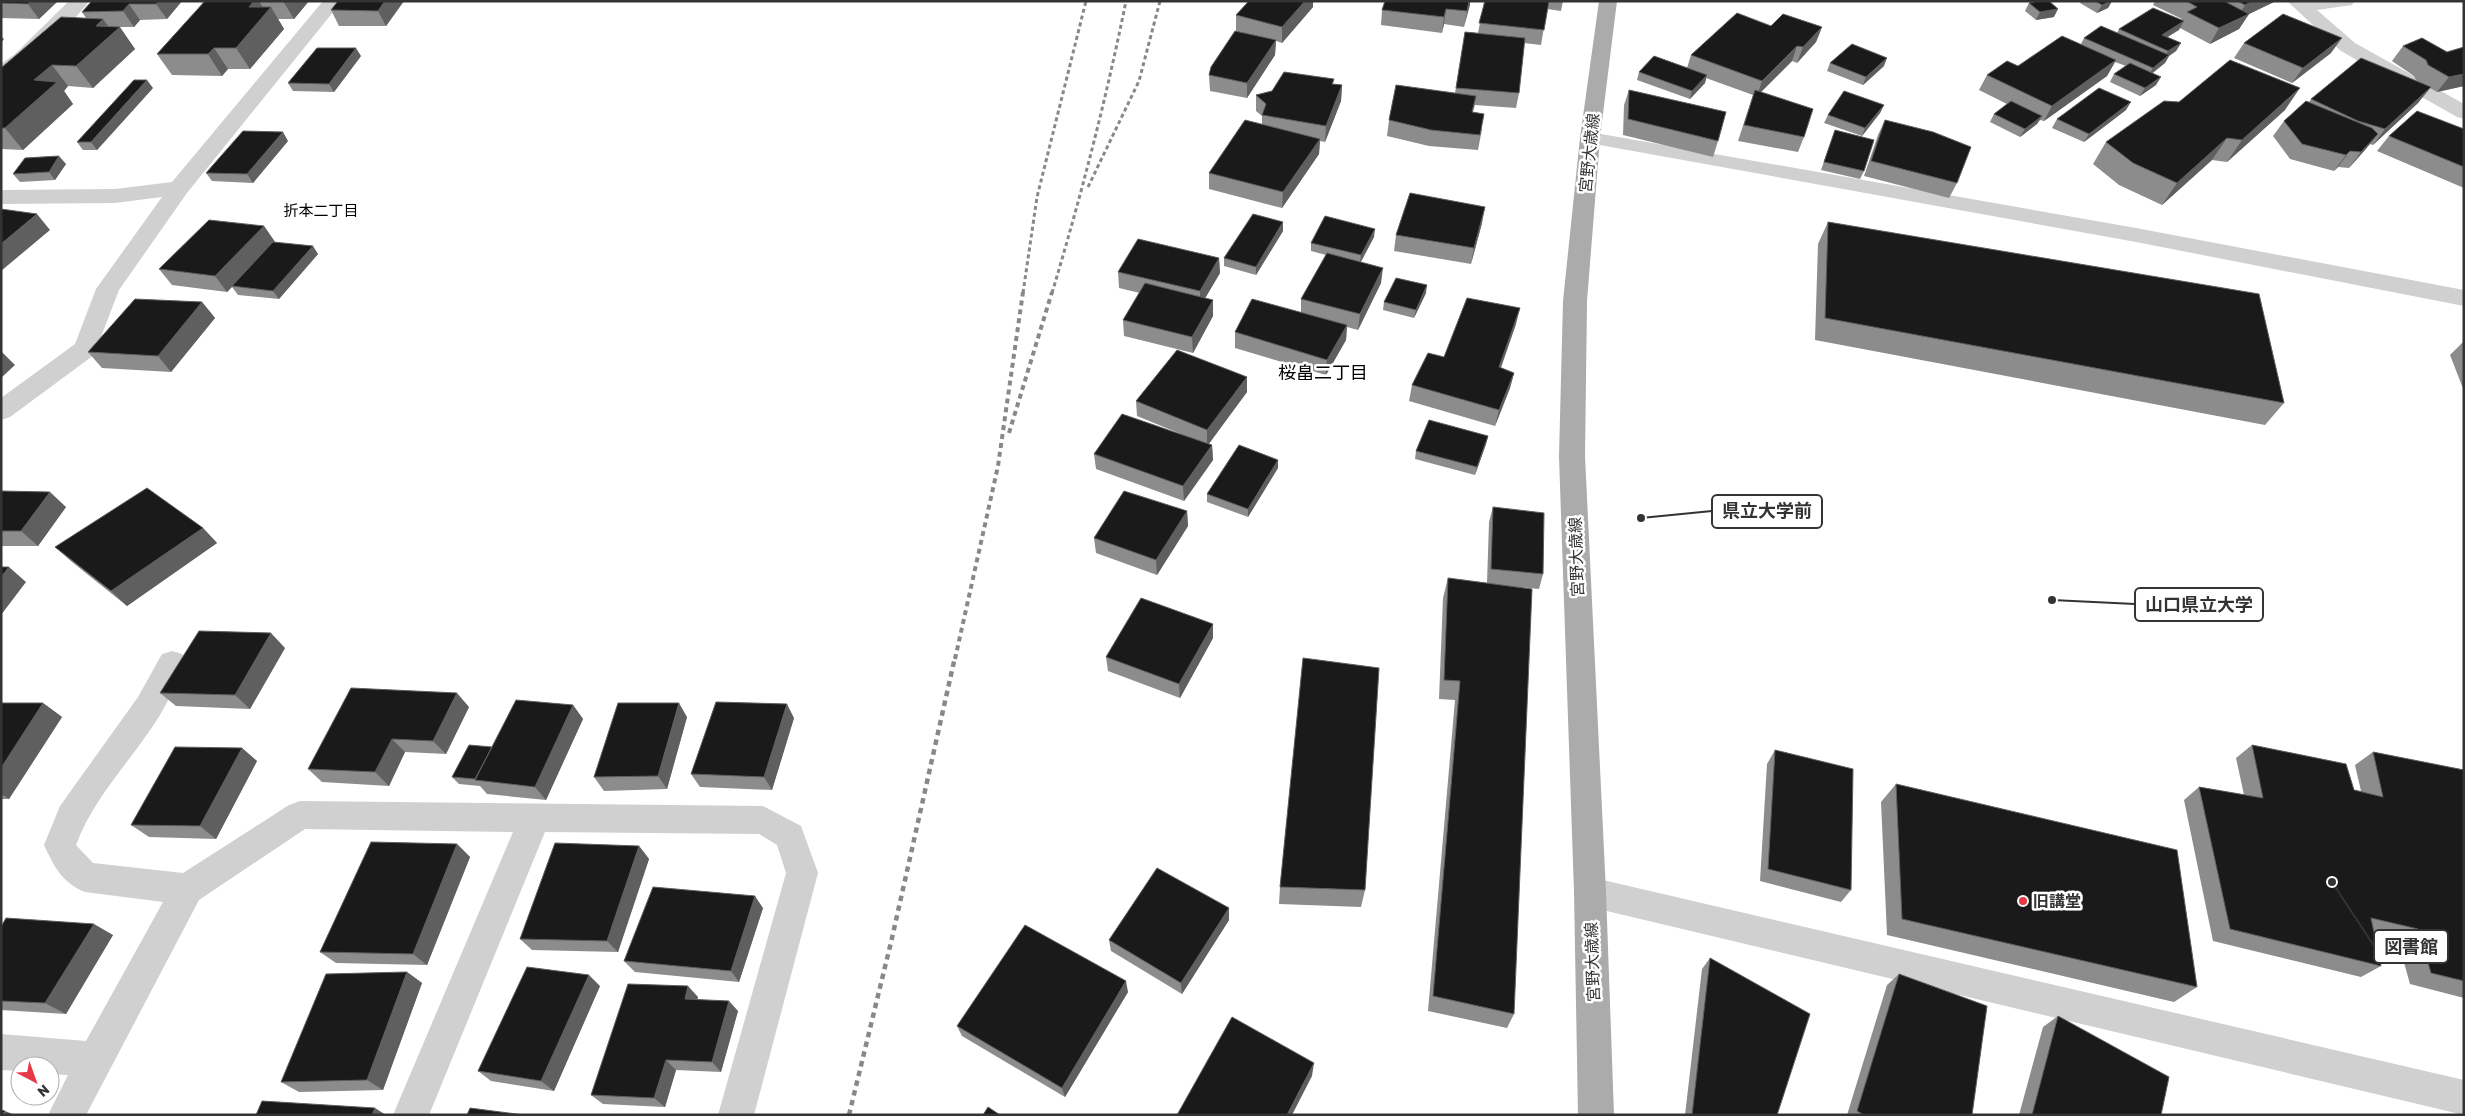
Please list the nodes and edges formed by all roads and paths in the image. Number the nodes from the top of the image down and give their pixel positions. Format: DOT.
graph roads {
  1 [pos="80,1"];
  2 [pos="333,1"];
  3 [pos="1608,1"];
  4 [pos="2345,1"];
  5 [pos="2298,3"];
  6 [pos="1,73"];
  7 [pos="2464,113"];
  8 [pos="1590,138"];
  9 [pos="179,188"];
  10 [pos="1,198"];
  11 [pos="2464,298"];
  12 [pos="1,411"];
  13 [pos="172,663"];
  14 [pos="535,818"];
  15 [pos="187,889"];
  16 [pos="1590,892"];
  17 [pos="1,1052"];
  18 [pos="96,1060"];
  19 [pos="2464,1098"];
  20 [pos="66,1115"];
  21 [pos="411,1115"];
  22 [pos="736,1115"];
  23 [pos="1596,1115"];
  1 -- 6 [label="street"];
  2 -- 9 [label="street"];
  3 -- 8 [label="main road, 宮野大歳線"];
  4 -- 5 [label="street"];
  5 -- 7 [label="street"];
  8 -- 11 [label="street"];
  8 -- 16 [label="main road, 宮野大歳線"];
  9 -- 10 [label="street"];
  9 -- 12 [label="street"];
  13 -- 15 [label="street"];
  14 -- 15 [label="street"];
  14 -- 21 [label="street"];
  14 -- 22 [label="street"];
  15 -- 18 [label="street"];
  16 -- 19 [label="street"];
  16 -- 23 [label="main road, 宮野大歳線"];
  17 -- 18 [label="street"];
  18 -- 20 [label="street"];
}
